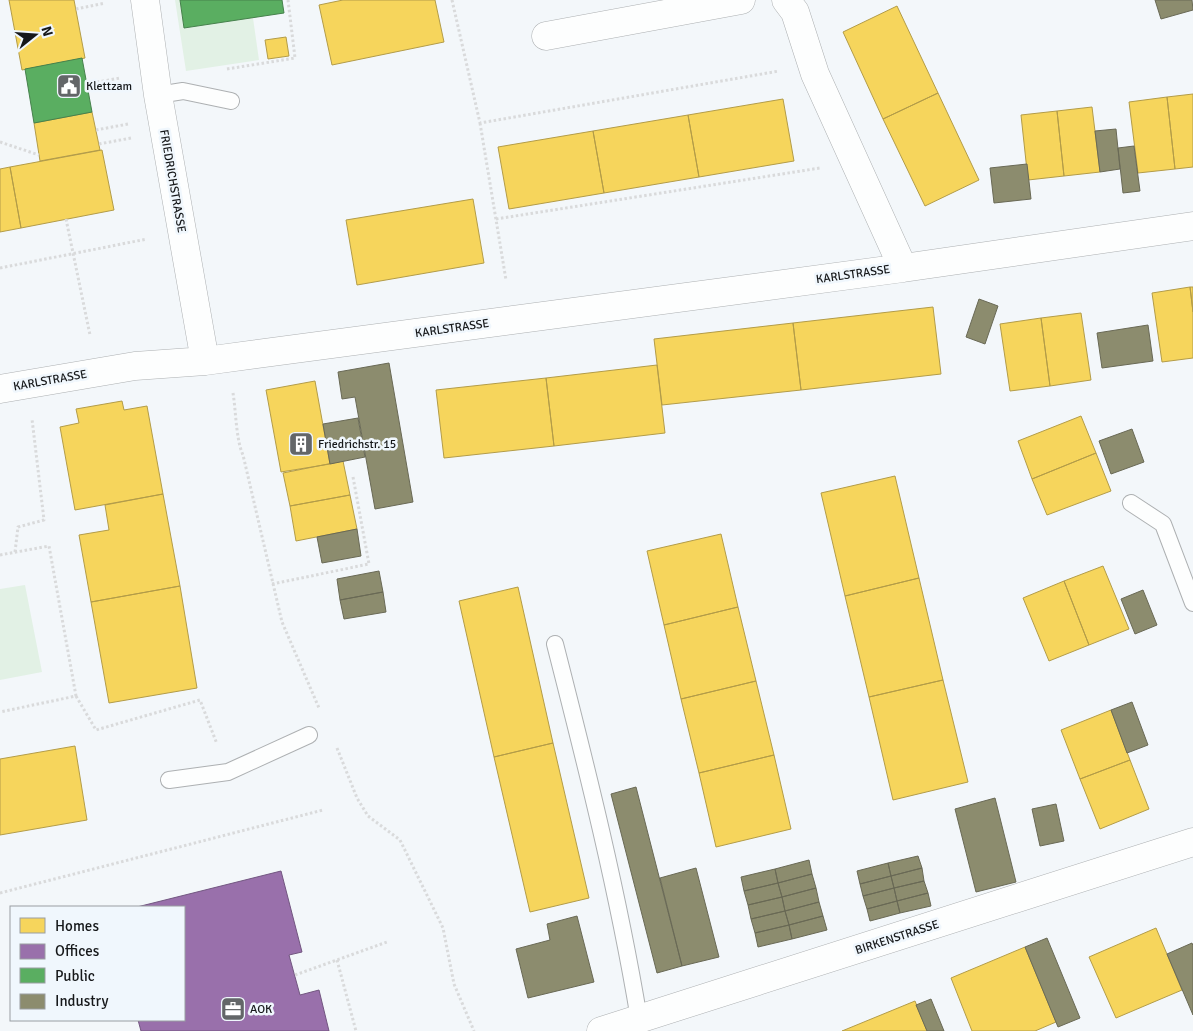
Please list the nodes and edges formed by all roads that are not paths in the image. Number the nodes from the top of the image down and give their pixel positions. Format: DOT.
graph roads {
  1 [pos="145,0"];
  2 [pos="741,0"];
  3 [pos="786,0"];
  4 [pos="546,36"];
  5 [pos="158,95"];
  6 [pos="231,101"];
  7 [pos="1193,226"];
  8 [pos="903,268"];
  9 [pos="216,360"];
  10 [pos="0,389"];
  11 [pos="1131,503"];
  12 [pos="1193,602"];
  13 [pos="555,644"];
  14 [pos="309,735"];
  15 [pos="170,780"];
  16 [pos="1193,842"];
  17 [pos="639,1019"];
  18 [pos="601,1031"];
  1 -- 5 [label="street, FRIEDRICHSTRASSE"];
  2 -- 4 [label="street"];
  3 -- 8 [label="street, KARLSTRASSE"];
  5 -- 6 [label="lane"];
  5 -- 9 [label="street, FRIEDRICHSTRASSE"];
  7 -- 8 [label="street, KARLSTRASSE"];
  8 -- 9 [label="street, KARLSTRASSE"];
  9 -- 10 [label="street, KARLSTRASSE"];
  11 -- 12 [label="lane"];
  13 -- 17 [label="lane"];
  14 -- 15 [label="lane"];
  16 -- 17 [label="street, BIRKENSTRASSE"];
  17 -- 18 [label="street, BIRKENSTRASSE"];
}
